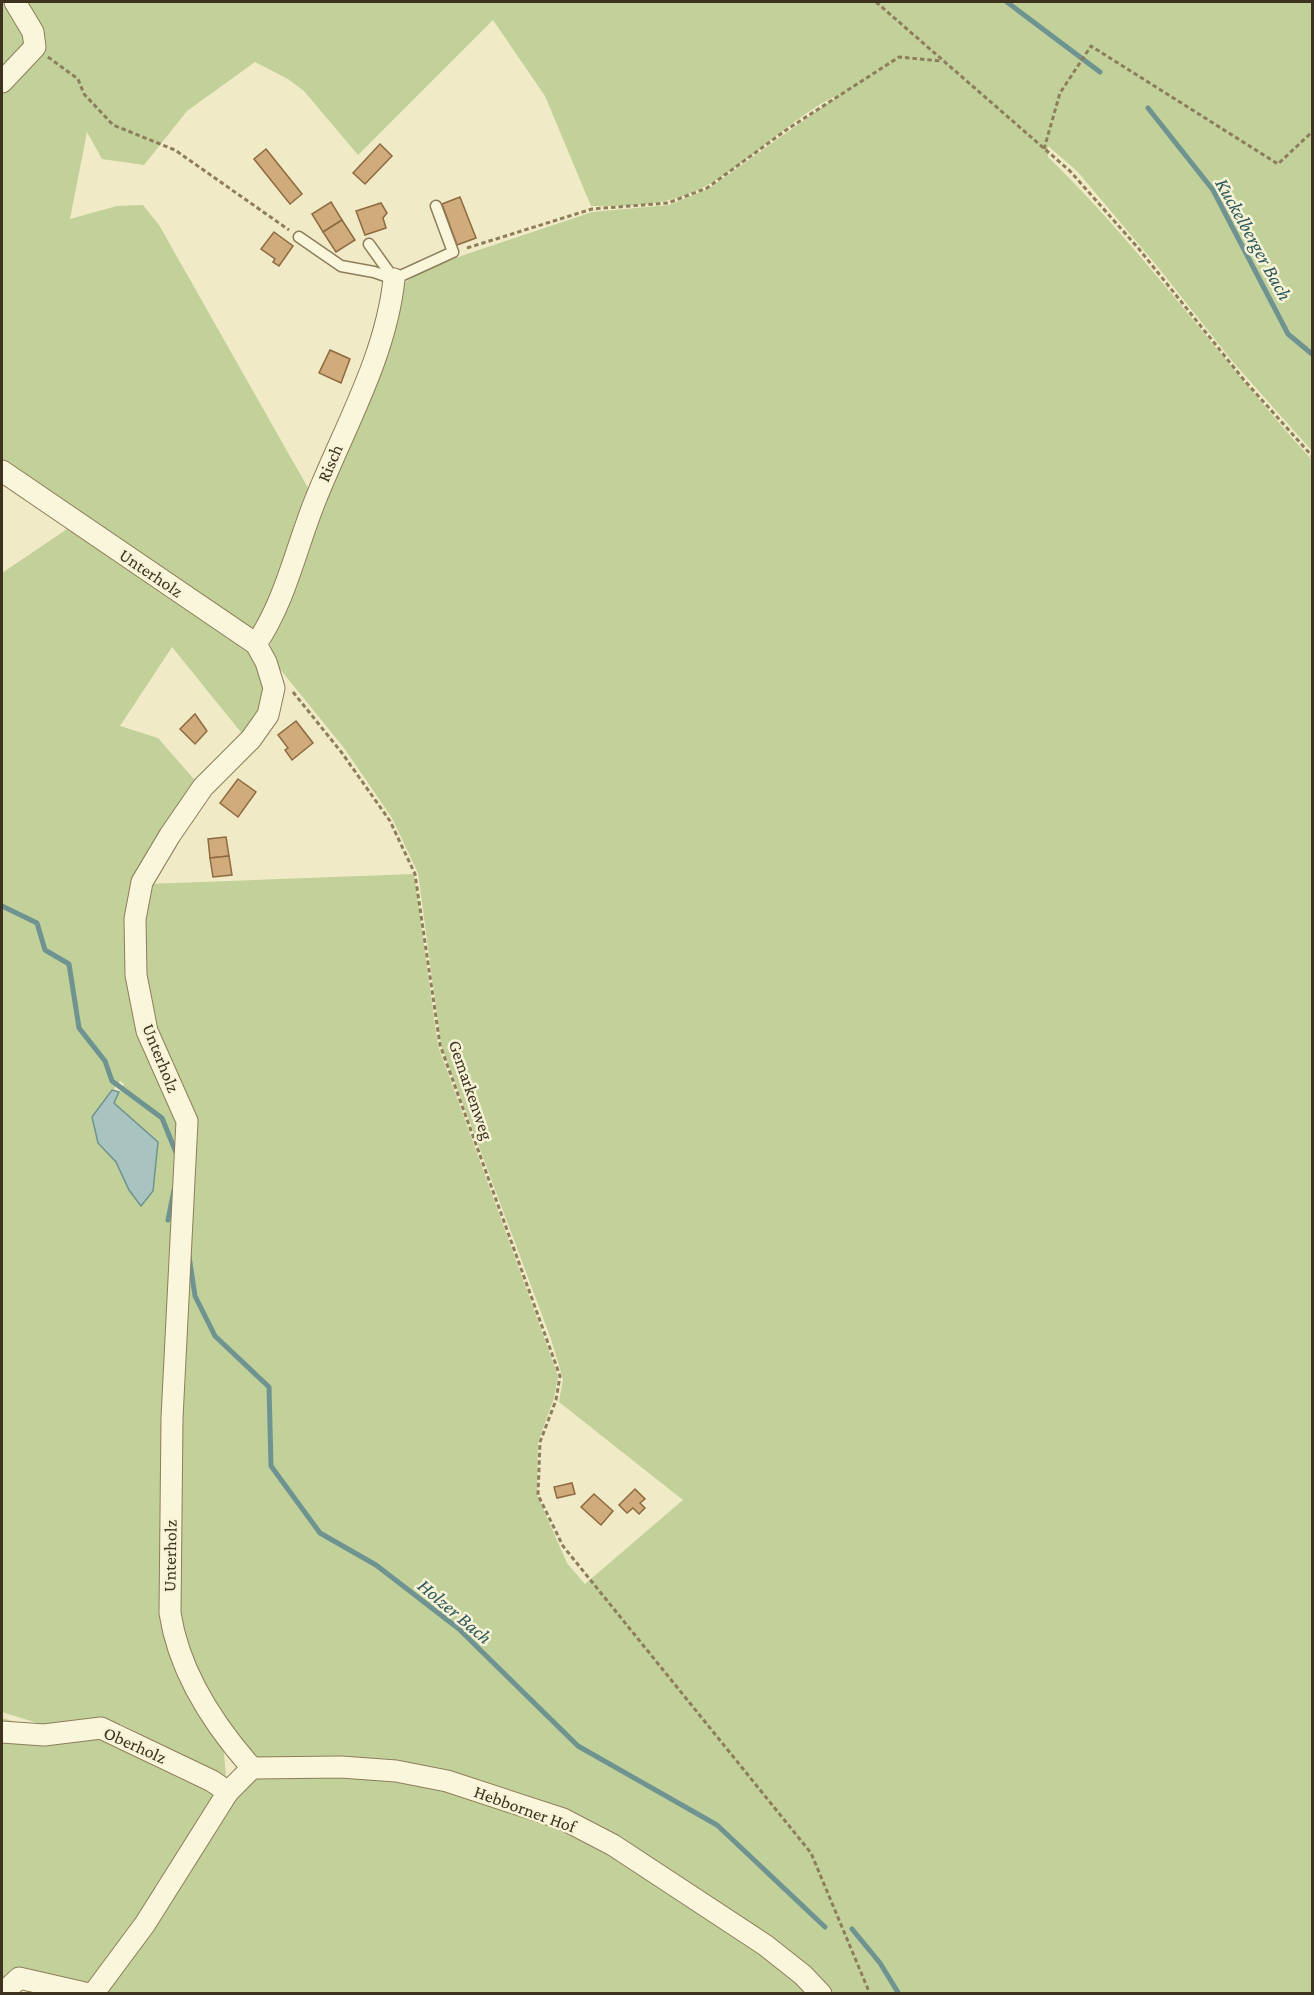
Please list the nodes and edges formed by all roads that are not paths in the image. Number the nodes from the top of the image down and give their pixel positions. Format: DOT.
graph roads {
  1 [pos="15,2"];
  2 [pos="2,82"];
  3 [pos="436,206"];
  4 [pos="299,237"];
  5 [pos="369,244"];
  6 [pos="394,279"];
  7 [pos="2,471"];
  8 [pos="256,644"];
  9 [pos="2,1732"];
  10 [pos="252,1768"];
  11 [pos="228,1792"];
  12 [pos="2,1994"];
  13 [pos="91,1994"];
  14 [pos="821,1994"];
  1 -- 2 [label="street"];
  3 -- 6 [label="lane"];
  4 -- 6 [label="lane"];
  5 -- 6 [label="lane"];
  6 -- 8 [label="street, Risch"];
  7 -- 8 [label="street, Unterholz"];
  8 -- 10 [label="street, Unterholz"];
  9 -- 11 [label="street, Oberholz"];
  10 -- 11 [label="street"];
  10 -- 14 [label="street, Hebborner Hof"];
  11 -- 13 [label="street"];
  12 -- 13 [label="street"];
}
